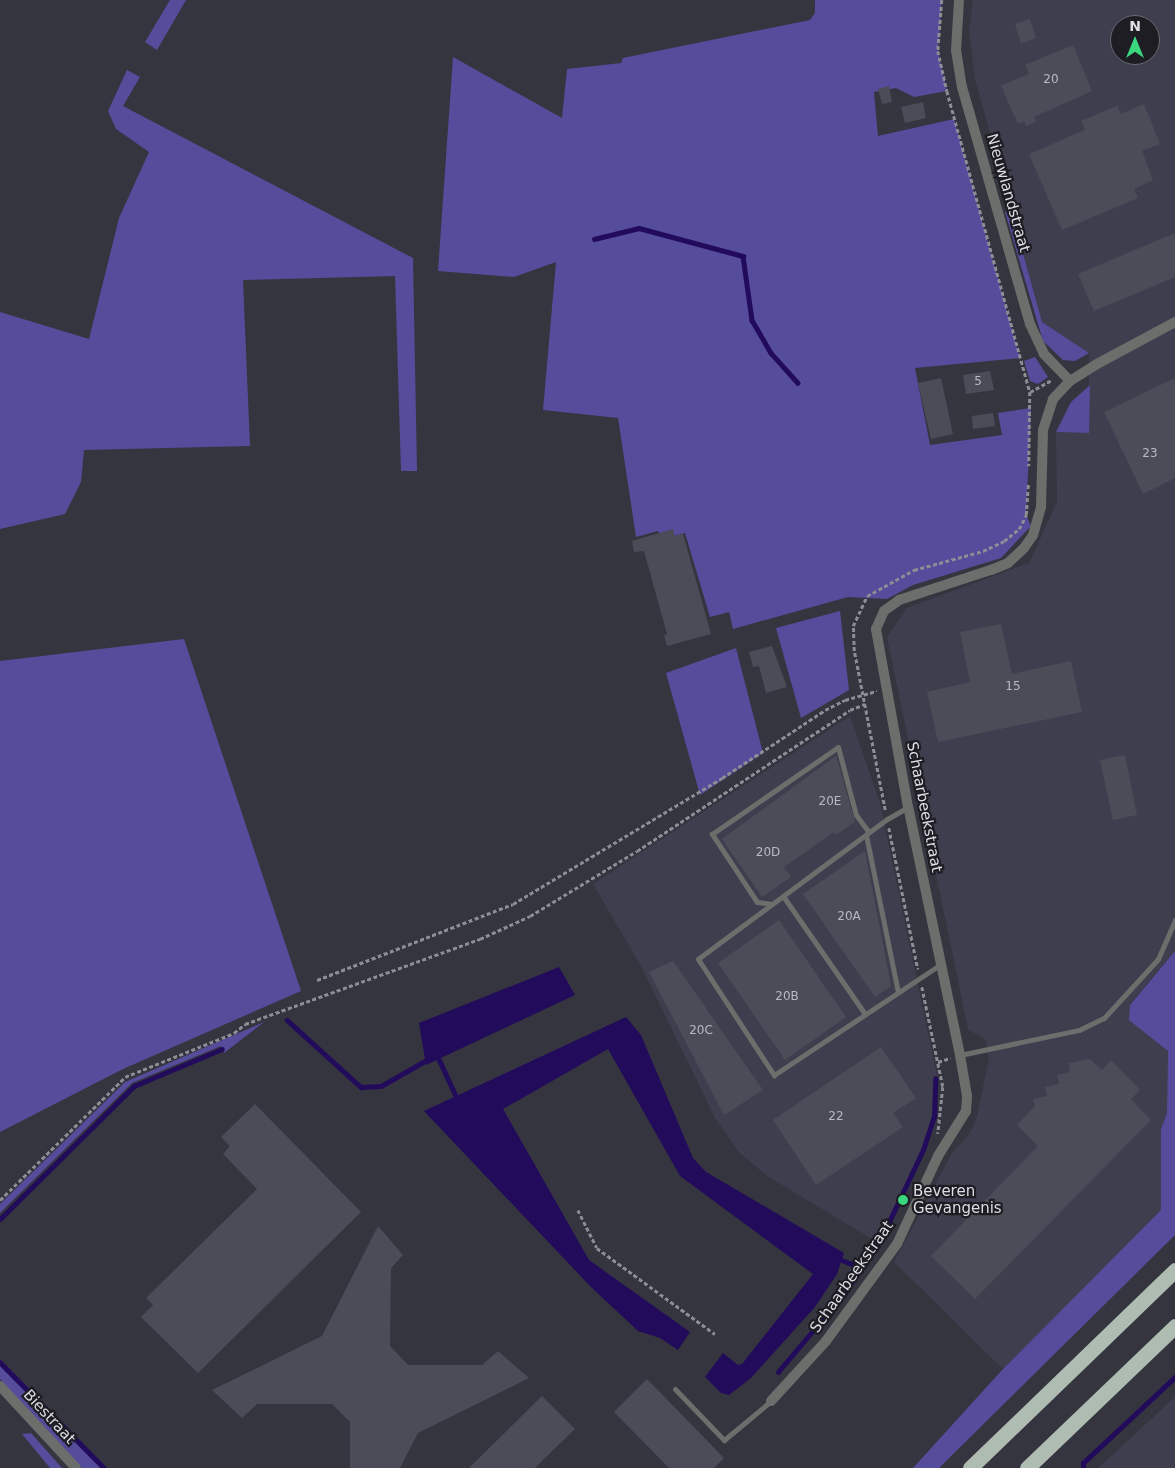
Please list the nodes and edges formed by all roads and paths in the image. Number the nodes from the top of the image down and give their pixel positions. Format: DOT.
graph roads {
  1 [pos="942,0"];
  2 [pos="959,0"];
  3 [pos="1175,322"];
  4 [pos="1070,381"];
  5 [pos="1030,392"];
  6 [pos="1029,472"];
  7 [pos="1029,481"];
  8 [pos="886,689"];
  9 [pos="863,695"];
  10 [pos="865,704"];
  11 [pos="908,807"];
  12 [pos="887,819"];
  13 [pos="868,833"];
  14 [pos="784,896"];
  15 [pos="773,904"];
  16 [pos="1175,920"];
  17 [pos="941,964"];
  18 [pos="920,977"];
  19 [pos="316,980"];
  20 [pos="898,992"];
  21 [pos="865,1014"];
  22 [pos="960,1055"];
  23 [pos="938,1156"];
  24 [pos="0,1200"];
  25 [pos="578,1210"];
  26 [pos="1175,1270"];
  27 [pos="1175,1326"];
  28 [pos="715,1334"];
  29 [pos="0,1386"];
  30 [pos="675,1389"];
  31 [pos="771,1401"];
  32 [pos="76,1468"];
  33 [pos="970,1468"];
  34 [pos="1027,1468"];
  1 -- 5 [label="path"];
  2 -- 4 [label="street, Nieuwlandstraat"];
  3 -- 4 [label="street, Schaarbeekstraat"];
  4 -- 5 [label="path"];
  4 -- 8 [label="street, Schaarbeekstraat"];
  5 -- 6 [label="path"];
  7 -- 9 [label="path"];
  8 -- 9 [label="path"];
  8 -- 11 [label="street, Schaarbeekstraat"];
  9 -- 10 [label="path"];
  9 -- 19 [label="path"];
  10 -- 12 [label="path"];
  10 -- 24 [label="path"];
  11 -- 12 [label="lane"];
  11 -- 17 [label="street, Schaarbeekstraat"];
  12 -- 13 [label="lane"];
  12 -- 18 [label="path"];
  13 -- 14 [label="lane"];
  13 -- 15 [label="lane"];
  13 -- 20 [label="lane"];
  14 -- 15 [label="lane"];
  14 -- 21 [label="lane"];
  15 -- 21 [label="lane"];
  16 -- 22 [label="lane"];
  17 -- 18 [label="lane"];
  17 -- 22 [label="street, Schaarbeekstraat"];
  18 -- 20 [label="lane"];
  18 -- 23 [label="path"];
  20 -- 21 [label="lane"];
  22 -- 23 [label="street, Schaarbeekstraat"];
  23 -- 31 [label="street, Schaarbeekstraat"];
  25 -- 28 [label="path"];
  26 -- 33 [label="highway"];
  27 -- 34 [label="highway"];
  29 -- 32 [label="street, Biestraat"];
  30 -- 31 [label="lane"];
}
